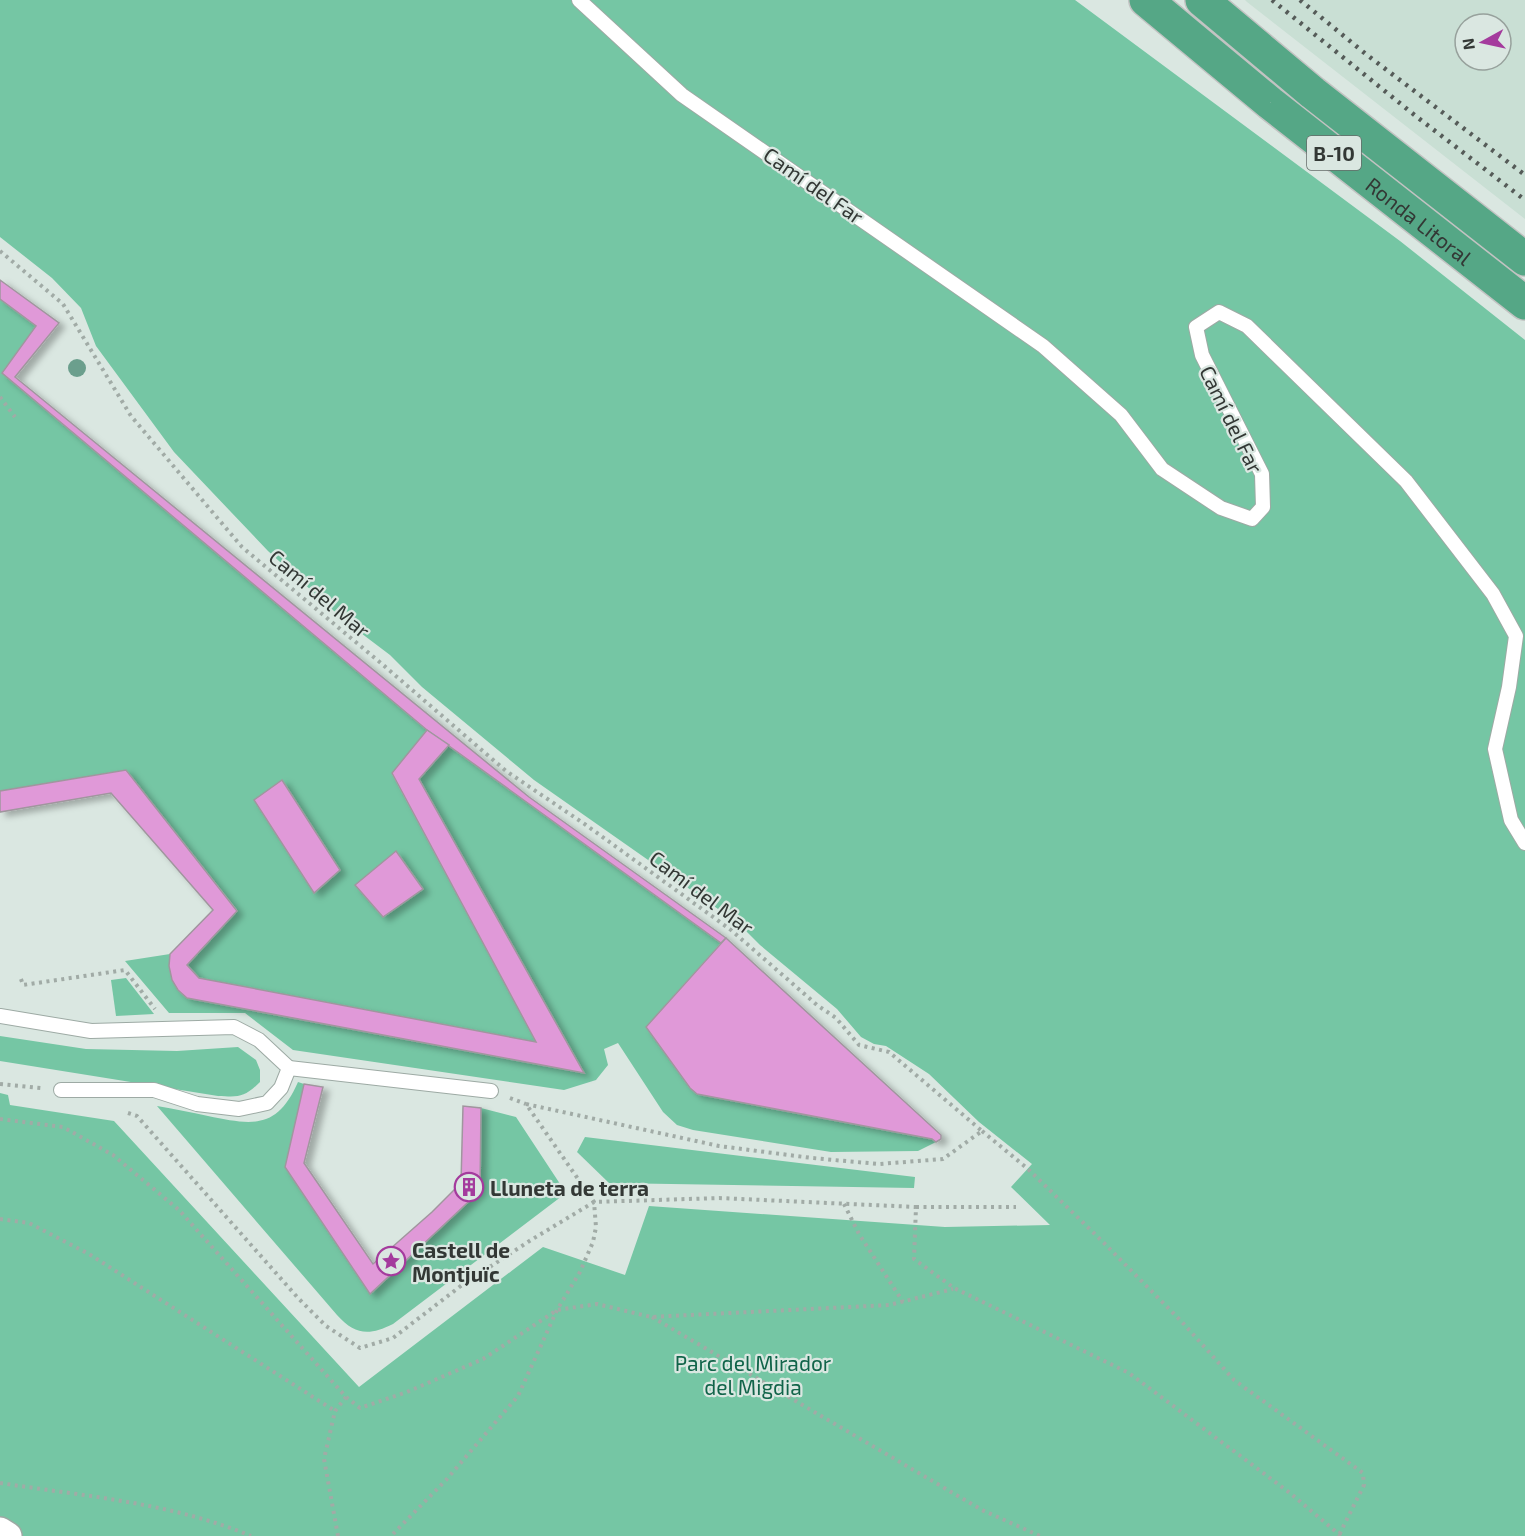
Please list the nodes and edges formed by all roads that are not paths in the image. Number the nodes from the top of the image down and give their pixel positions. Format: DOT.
graph roads {
  1 [pos="579,0"];
  2 [pos="1146,0"];
  3 [pos="1202,0"];
  4 [pos="1525,259"];
  5 [pos="1525,303"];
  6 [pos="1525,843"];
  7 [pos="0,1016"];
  8 [pos="288,1068"];
  9 [pos="61,1089"];
  10 [pos="491,1091"];
  11 [pos="0,1531"];
  12 [pos="8,1536"];
  1 -- 6 [label="lane, Camí del Far"];
  2 -- 5 [label="highway, Ronda Litoral / B-10"];
  3 -- 4 [label="highway, Ronda Litoral / B-10"];
  7 -- 8 [label="lane"];
  8 -- 9 [label="lane"];
  8 -- 10 [label="lane"];
  11 -- 12 [label="street"];
}
